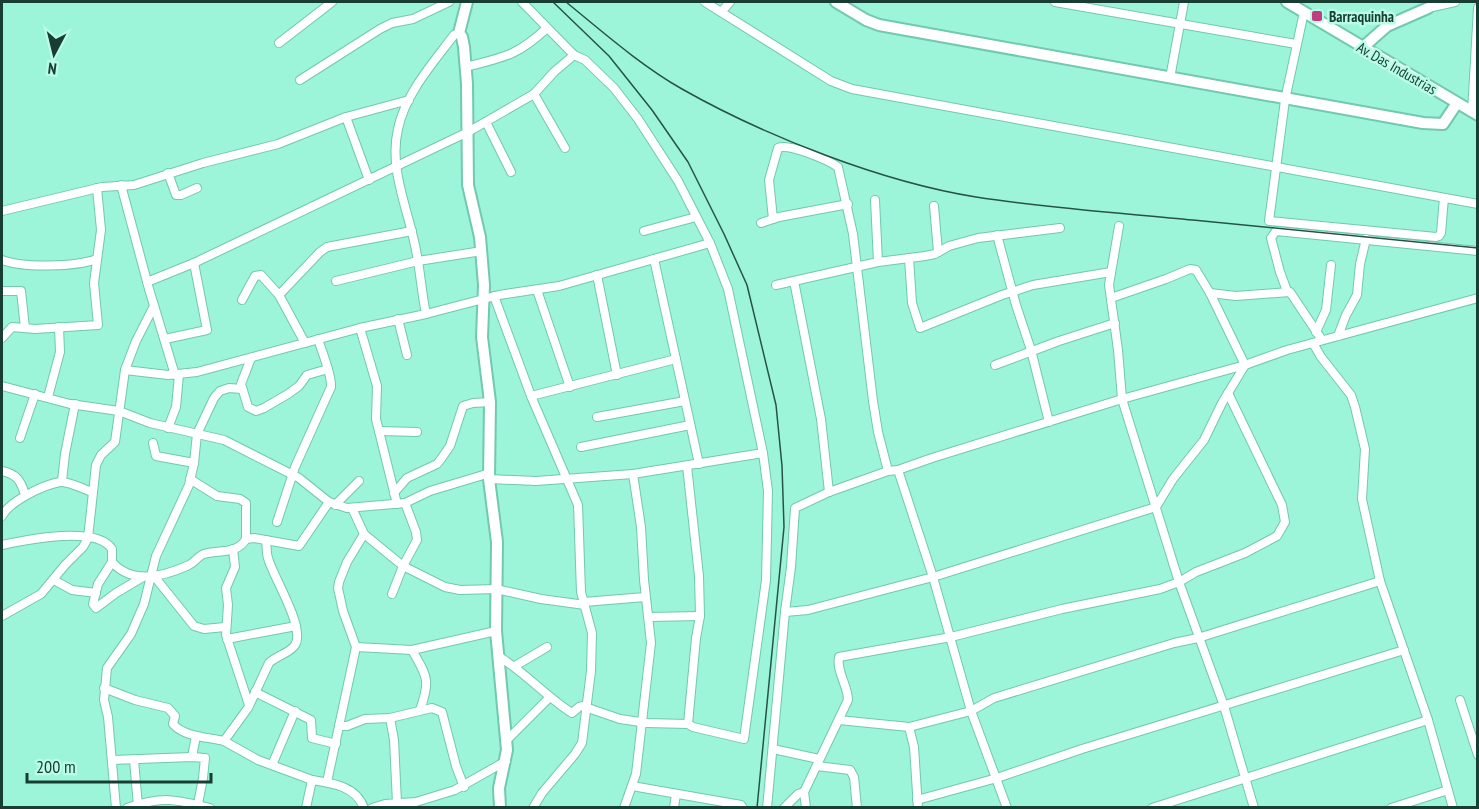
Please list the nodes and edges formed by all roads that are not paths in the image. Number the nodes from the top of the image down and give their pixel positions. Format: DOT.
graph roads {
  1 [pos="332,2"];
  2 [pos="449,2"];
  3 [pos="468,2"];
  4 [pos="522,2"];
  5 [pos="705,2"];
  6 [pos="730,2"];
  7 [pos="836,2"];
  8 [pos="1055,2"];
  9 [pos="1184,2"];
  10 [pos="1287,2"];
  11 [pos="1455,2"];
  12 [pos="1097,5"];
  13 [pos="1425,5"];
  14 [pos="1478,8"];
  15 [pos="722,11"];
  16 [pos="1304,12"];
  17 [pos="1180,23"];
  18 [pos="547,28"];
  19 [pos="459,33"];
  20 [pos="279,43"];
  21 [pos="1296,44"];
  22 [pos="1362,48"];
  23 [pos="574,55"];
  24 [pos="1476,65"];
  25 [pos="465,67"];
  26 [pos="1170,78"];
  27 [pos="300,80"];
  28 [pos="534,94"];
  29 [pos="410,100"];
  30 [pos="1286,100"];
  31 [pos="1457,103"];
  32 [pos="1475,114"];
  33 [pos="346,117"];
  34 [pos="486,122"];
  35 [pos="468,132"];
  36 [pos="564,148"];
  37 [pos="1276,167"];
  38 [pos="396,168"];
  39 [pos="512,172"];
  40 [pos="168,173"];
  41 [pos="369,180"];
  42 [pos="121,185"];
  43 [pos="97,188"];
  44 [pos="197,188"];
  45 [pos="1444,198"];
  46 [pos="875,200"];
  47 [pos="848,204"];
  48 [pos="1478,204"];
  49 [pos="934,206"];
  50 [pos="2,211"];
  51 [pos="696,217"];
  52 [pos="773,219"];
  53 [pos="761,223"];
  54 [pos="1119,226"];
  55 [pos="1060,228"];
  56 [pos="412,231"];
  57 [pos="644,231"];
  58 [pos="998,236"];
  59 [pos="1366,240"];
  60 [pos="710,243"];
  61 [pos="482,251"];
  62 [pos="1478,251"];
  63 [pos="938,252"];
  64 [pos="909,258"];
  65 [pos="97,259"];
  66 [pos="654,259"];
  67 [pos="2,260"];
  68 [pos="418,261"];
  69 [pos="878,262"];
  70 [pos="194,263"];
  71 [pos="1331,265"];
  72 [pos="857,267"];
  73 [pos="1111,272"];
  74 [pos="597,275"];
  75 [pos="336,281"];
  76 [pos="794,281"];
  77 [pos="147,282"];
  78 [pos="776,285"];
  79 [pos="537,290"];
  80 [pos="2,291"];
  81 [pos="1287,291"];
  82 [pos="1012,292"];
  83 [pos="1210,293"];
  84 [pos="279,295"];
  85 [pos="1478,297"];
  86 [pos="489,298"];
  87 [pos="1111,298"];
  88 [pos="242,300"];
  89 [pos="154,306"];
  90 [pos="426,314"];
  91 [pos="399,320"];
  92 [pos="1115,323"];
  93 [pos="59,327"];
  94 [pos="25,328"];
  95 [pos="360,328"];
  96 [pos="1316,332"];
  97 [pos="1338,336"];
  98 [pos="2,338"];
  99 [pos="165,339"];
  100 [pos="318,339"];
  101 [pos="1322,340"];
  102 [pos="305,343"];
  103 [pos="1313,343"];
  104 [pos="1032,350"];
  105 [pos="407,355"];
  106 [pos="251,358"];
  107 [pos="676,359"];
  108 [pos="995,365"];
  109 [pos="1245,365"];
  110 [pos="328,369"];
  111 [pos="125,370"];
  112 [pos="177,375"];
  113 [pos="617,375"];
  114 [pos="2,386"];
  115 [pos="570,387"];
  116 [pos="242,389"];
  117 [pos="1228,393"];
  118 [pos="35,394"];
  119 [pos="531,396"];
  120 [pos="48,397"];
  121 [pos="1122,399"];
  122 [pos="685,400"];
  123 [pos="490,402"];
  124 [pos="75,404"];
  125 [pos="119,411"];
  126 [pos="597,417"];
  127 [pos="1049,422"];
  128 [pos="690,425"];
  129 [pos="168,428"];
  130 [pos="379,431"];
  131 [pos="417,432"];
  132 [pos="197,434"];
  133 [pos="20,438"];
  134 [pos="153,444"];
  135 [pos="582,447"];
  136 [pos="763,453"];
  137 [pos="194,463"];
  138 [pos="699,464"];
  139 [pos="687,466"];
  140 [pos="898,470"];
  141 [pos="2,471"];
  142 [pos="888,471"];
  143 [pos="633,474"];
  144 [pos="294,476"];
  145 [pos="490,476"];
  146 [pos="567,479"];
  147 [pos="190,480"];
  148 [pos="62,481"];
  149 [pos="359,481"];
  150 [pos="92,492"];
  151 [pos="830,492"];
  152 [pos="394,493"];
  153 [pos="25,495"];
  154 [pos="332,504"];
  155 [pos="401,504"];
  156 [pos="1156,507"];
  157 [pos="352,508"];
  158 [pos="2,516"];
  159 [pos="277,522"];
  160 [pos="364,534"];
  161 [pos="88,538"];
  162 [pos="246,539"];
  163 [pos="266,540"];
  164 [pos="2,546"];
  165 [pos="233,549"];
  166 [pos="112,562"];
  167 [pos="403,566"];
  168 [pos="149,577"];
  169 [pos="933,577"];
  170 [pos="54,580"];
  171 [pos="1380,581"];
  172 [pos="1179,582"];
  173 [pos="496,589"];
  174 [pos="96,593"];
  175 [pos="392,594"];
  176 [pos="645,597"];
  177 [pos="584,604"];
  178 [pos="785,612"];
  179 [pos="2,616"];
  180 [pos="700,616"];
  181 [pos="648,617"];
  182 [pos="296,626"];
  183 [pos="225,627"];
  184 [pos="496,631"];
  185 [pos="951,638"];
  186 [pos="1198,638"];
  187 [pos="227,639"];
  188 [pos="356,647"];
  189 [pos="547,647"];
  190 [pos="412,650"];
  191 [pos="1404,650"];
  192 [pos="498,656"];
  193 [pos="515,666"];
  194 [pos="104,688"];
  195 [pos="255,692"];
  196 [pos="549,698"];
  197 [pos="1460,700"];
  198 [pos="249,705"];
  199 [pos="1224,706"];
  200 [pos="586,708"];
  201 [pos="420,710"];
  202 [pos="295,711"];
  203 [pos="971,711"];
  204 [pos="390,718"];
  205 [pos="839,720"];
  206 [pos="1428,720"];
  207 [pos="643,723"];
  208 [pos="688,724"];
  209 [pos="339,726"];
  210 [pos="909,727"];
  211 [pos="196,736"];
  212 [pos="224,741"];
  213 [pos="506,741"];
  214 [pos="336,744"];
  215 [pos="773,749"];
  216 [pos="1478,755"];
  217 [pos="192,757"];
  218 [pos="112,760"];
  219 [pos="134,760"];
  220 [pos="506,762"];
  221 [pos="818,762"];
  222 [pos="272,765"];
  223 [pos="997,778"];
  224 [pos="1246,778"];
  225 [pos="312,780"];
  226 [pos="327,782"];
  227 [pos="632,786"];
  228 [pos="464,787"];
  229 [pos="1448,790"];
  230 [pos="804,792"];
  231 [pos="676,794"];
  232 [pos="397,803"];
  233 [pos="918,804"];
  234 [pos="138,806"];
  235 [pos="204,806"];
  236 [pos="116,807"];
  237 [pos="127,807"];
  238 [pos="306,807"];
  239 [pos="364,807"];
  240 [pos="372,807"];
  241 [pos="500,807"];
  242 [pos="533,807"];
  243 [pos="624,807"];
  244 [pos="674,807"];
  245 [pos="743,807"];
  246 [pos="767,807"];
  247 [pos="784,807"];
  248 [pos="806,807"];
  249 [pos="857,807"];
  250 [pos="1007,807"];
  251 [pos="1152,807"];
  252 [pos="1254,807"];
  253 [pos="1391,807"];
  254 [pos="1453,807"];
  1 -- 20 [label="street"];
  2 -- 27 [label="street"];
  3 -- 19 [label="street"];
  4 -- 18 [label="street"];
  5 -- 15 [label="street"];
  6 -- 15 [label="street"];
  7 -- 26 [label="street"];
  8 -- 12 [label="street"];
  9 -- 17 [label="street"];
  10 -- 16 [label="street, Av. Das Industrias"];
  11 -- 13 [label="street"];
  12 -- 17 [label="street"];
  13 -- 22 [label="street"];
  14 -- 24 [label="street"];
  15 -- 37 [label="street"];
  16 -- 21 [label="street"];
  16 -- 22 [label="street, Av. Das Industrias"];
  17 -- 21 [label="street"];
  17 -- 26 [label="street"];
  18 -- 23 [label="street"];
  18 -- 25 [label="street"];
  19 -- 25 [label="street"];
  19 -- 29 [label="street"];
  21 -- 30 [label="street"];
  22 -- 31 [label="street, Av. Das Industrias"];
  23 -- 28 [label="street"];
  23 -- 51 [label="street"];
  24 -- 32 [label="street"];
  25 -- 35 [label="street"];
  26 -- 30 [label="street"];
  28 -- 34 [label="street"];
  28 -- 36 [label="street"];
  29 -- 33 [label="street"];
  29 -- 38 [label="street"];
  30 -- 31 [label="street"];
  30 -- 37 [label="street"];
  31 -- 32 [label="street, Av. Das Industrias"];
  33 -- 40 [label="street"];
  33 -- 41 [label="street"];
  34 -- 35 [label="street"];
  34 -- 39 [label="street"];
  35 -- 38 [label="street"];
  35 -- 61 [label="street"];
  37 -- 45 [label="street"];
  37 -- 45 [label="street"];
  38 -- 41 [label="street"];
  38 -- 56 [label="street"];
  40 -- 42 [label="street"];
  40 -- 44 [label="street"];
  41 -- 70 [label="street"];
  42 -- 43 [label="street"];
  42 -- 77 [label="street"];
  43 -- 50 [label="street"];
  43 -- 65 [label="street"];
  45 -- 48 [label="street"];
  46 -- 69 [label="street"];
  47 -- 52 [label="street"];
  47 -- 52 [label="street"];
  47 -- 72 [label="street"];
  49 -- 63 [label="street"];
  51 -- 57 [label="street"];
  51 -- 60 [label="street"];
  52 -- 53 [label="street"];
  54 -- 73 [label="street"];
  55 -- 58 [label="street"];
  56 -- 68 [label="street"];
  56 -- 84 [label="street"];
  58 -- 63 [label="street"];
  58 -- 82 [label="street"];
  59 -- 62 [label="street"];
  59 -- 81 [label="street"];
  59 -- 97 [label="street"];
  60 -- 66 [label="street"];
  60 -- 136 [label="street"];
  61 -- 68 [label="street"];
  61 -- 86 [label="street"];
  63 -- 64 [label="street"];
  64 -- 69 [label="street"];
  64 -- 82 [label="street"];
  65 -- 67 [label="street"];
  65 -- 93 [label="street"];
  66 -- 74 [label="street"];
  66 -- 107 [label="street"];
  68 -- 75 [label="street"];
  68 -- 90 [label="street"];
  69 -- 72 [label="street"];
  70 -- 77 [label="street"];
  70 -- 99 [label="street"];
  71 -- 96 [label="street"];
  72 -- 76 [label="street"];
  72 -- 142 [label="street"];
  73 -- 82 [label="street"];
  73 -- 87 [label="street"];
  74 -- 79 [label="street"];
  74 -- 113 [label="street"];
  76 -- 78 [label="street"];
  76 -- 151 [label="street"];
  77 -- 89 [label="street"];
  79 -- 86 [label="street"];
  79 -- 115 [label="street"];
  80 -- 94 [label="street"];
  81 -- 83 [label="street"];
  81 -- 96 [label="street"];
  82 -- 104 [label="street"];
  83 -- 87 [label="street"];
  83 -- 109 [label="street"];
  84 -- 88 [label="street"];
  84 -- 102 [label="street"];
  85 -- 97 [label="street"];
  86 -- 90 [label="street"];
  86 -- 119 [label="street"];
  86 -- 123 [label="street"];
  87 -- 92 [label="street"];
  89 -- 99 [label="street"];
  89 -- 111 [label="street"];
  90 -- 91 [label="street"];
  91 -- 95 [label="street"];
  91 -- 105 [label="street"];
  92 -- 104 [label="street"];
  92 -- 121 [label="street"];
  93 -- 94 [label="street"];
  93 -- 120 [label="street"];
  94 -- 98 [label="street"];
  95 -- 100 [label="street"];
  95 -- 130 [label="street"];
  96 -- 101 [label="street"];
  97 -- 101 [label="street"];
  99 -- 112 [label="street"];
  100 -- 102 [label="street"];
  100 -- 110 [label="street"];
  101 -- 103 [label="street"];
  102 -- 106 [label="street"];
  103 -- 109 [label="street"];
  103 -- 171 [label="street"];
  104 -- 108 [label="street"];
  104 -- 127 [label="street"];
  106 -- 112 [label="street"];
  106 -- 116 [label="street"];
  107 -- 113 [label="street"];
  107 -- 122 [label="street"];
  109 -- 117 [label="street"];
  109 -- 121 [label="street"];
  110 -- 116 [label="street"];
  110 -- 144 [label="street"];
  111 -- 112 [label="street"];
  111 -- 125 [label="street"];
  112 -- 129 [label="street"];
  113 -- 115 [label="street"];
  114 -- 118 [label="street"];
  115 -- 119 [label="street"];
  116 -- 132 [label="street"];
  117 -- 156 [label="street"];
  117 -- 172 [label="street"];
  118 -- 120 [label="street"];
  118 -- 133 [label="street"];
  119 -- 146 [label="street"];
  120 -- 124 [label="street"];
  121 -- 127 [label="street"];
  121 -- 156 [label="street"];
  122 -- 126 [label="street"];
  122 -- 128 [label="street"];
  123 -- 145 [label="street"];
  123 -- 152 [label="street"];
  124 -- 125 [label="street"];
  124 -- 148 [label="street"];
  125 -- 129 [label="street"];
  125 -- 150 [label="street"];
  127 -- 140 [label="street"];
  128 -- 135 [label="street"];
  128 -- 138 [label="street"];
  129 -- 132 [label="street"];
  130 -- 131 [label="street"];
  130 -- 152 [label="street"];
  132 -- 137 [label="street"];
  132 -- 144 [label="street"];
  134 -- 137 [label="street"];
  136 -- 138 [label="street"];
  136 -- 208 [label="street"];
  137 -- 147 [label="street"];
  138 -- 139 [label="street"];
  139 -- 143 [label="street"];
  139 -- 180 [label="street"];
  140 -- 142 [label="street"];
  140 -- 169 [label="street"];
  141 -- 153 [label="street"];
  142 -- 151 [label="street"];
  143 -- 146 [label="street"];
  143 -- 176 [label="street"];
  144 -- 154 [label="street"];
  144 -- 159 [label="street"];
  145 -- 146 [label="street"];
  145 -- 155 [label="street"];
  145 -- 173 [label="street"];
  146 -- 177 [label="street"];
  147 -- 162 [label="street"];
  147 -- 168 [label="street"];
  148 -- 150 [label="street"];
  148 -- 153 [label="street"];
  149 -- 154 [label="street"];
  150 -- 161 [label="street"];
  151 -- 178 [label="street"];
  152 -- 155 [label="street"];
  153 -- 158 [label="street"];
  154 -- 157 [label="street"];
  154 -- 163 [label="street"];
  155 -- 157 [label="street"];
  155 -- 167 [label="street"];
  156 -- 169 [label="street"];
  156 -- 172 [label="street"];
  157 -- 160 [label="street"];
  160 -- 167 [label="street"];
  160 -- 188 [label="street"];
  161 -- 164 [label="street"];
  161 -- 166 [label="street"];
  161 -- 170 [label="street"];
  162 -- 163 [label="street"];
  162 -- 165 [label="street"];
  163 -- 182 [label="street"];
  165 -- 168 [label="street"];
  165 -- 183 [label="street"];
  166 -- 168 [label="street"];
  166 -- 174 [label="street"];
  167 -- 173 [label="street"];
  167 -- 175 [label="street"];
  168 -- 174 [label="street"];
  168 -- 183 [label="street"];
  168 -- 194 [label="street"];
  169 -- 178 [label="street"];
  169 -- 185 [label="street"];
  170 -- 174 [label="street"];
  170 -- 179 [label="street"];
  171 -- 186 [label="street"];
  171 -- 191 [label="street"];
  172 -- 185 [label="street"];
  172 -- 186 [label="street"];
  173 -- 177 [label="street"];
  173 -- 184 [label="street"];
  176 -- 177 [label="street"];
  176 -- 181 [label="street"];
  177 -- 200 [label="street"];
  178 -- 215 [label="street"];
  180 -- 181 [label="street"];
  180 -- 208 [label="street"];
  181 -- 207 [label="street"];
  182 -- 187 [label="street"];
  182 -- 195 [label="street"];
  183 -- 187 [label="street"];
  184 -- 190 [label="street"];
  184 -- 192 [label="street"];
  185 -- 203 [label="street"];
  185 -- 205 [label="street"];
  186 -- 199 [label="street"];
  186 -- 203 [label="street"];
  187 -- 198 [label="street"];
  188 -- 190 [label="street"];
  188 -- 209 [label="street"];
  189 -- 193 [label="street"];
  190 -- 201 [label="street"];
  191 -- 199 [label="street"];
  191 -- 206 [label="street"];
  192 -- 193 [label="street"];
  192 -- 213 [label="street"];
  193 -- 196 [label="street"];
  194 -- 211 [label="street"];
  194 -- 218 [label="street"];
  195 -- 198 [label="street"];
  195 -- 202 [label="street"];
  196 -- 200 [label="street"];
  196 -- 213 [label="street"];
  197 -- 216 [label="street"];
  198 -- 212 [label="street"];
  199 -- 223 [label="street"];
  199 -- 224 [label="street"];
  200 -- 207 [label="street"];
  200 -- 242 [label="street"];
  201 -- 204 [label="street"];
  201 -- 228 [label="street"];
  202 -- 214 [label="street"];
  202 -- 222 [label="street"];
  203 -- 210 [label="street"];
  203 -- 223 [label="street"];
  204 -- 209 [label="street"];
  204 -- 232 [label="street"];
  205 -- 210 [label="street"];
  205 -- 221 [label="street"];
  206 -- 224 [label="street"];
  206 -- 229 [label="street"];
  207 -- 208 [label="street"];
  207 -- 227 [label="street"];
  209 -- 214 [label="street"];
  210 -- 233 [label="street"];
  211 -- 212 [label="street"];
  211 -- 217 [label="street"];
  212 -- 222 [label="street"];
  213 -- 220 [label="street"];
  214 -- 226 [label="street"];
  215 -- 221 [label="street"];
  215 -- 246 [label="street"];
  217 -- 219 [label="street"];
  217 -- 235 [label="street"];
  218 -- 219 [label="street"];
  218 -- 236 [label="street"];
  219 -- 234 [label="street"];
  220 -- 228 [label="street"];
  220 -- 241 [label="street"];
  221 -- 230 [label="street"];
  221 -- 249 [label="street"];
  222 -- 225 [label="street"];
  223 -- 233 [label="street"];
  223 -- 250 [label="street"];
  224 -- 251 [label="street"];
  224 -- 252 [label="street"];
  225 -- 226 [label="street"];
  225 -- 238 [label="street"];
  226 -- 239 [label="street"];
  227 -- 231 [label="street"];
  227 -- 243 [label="street"];
  228 -- 232 [label="street"];
  229 -- 253 [label="street"];
  229 -- 254 [label="street"];
  230 -- 247 [label="street"];
  230 -- 248 [label="street"];
  231 -- 244 [label="street"];
  231 -- 245 [label="street"];
  232 -- 240 [label="street"];
  234 -- 235 [label="street"];
  234 -- 237 [label="street"];
}
